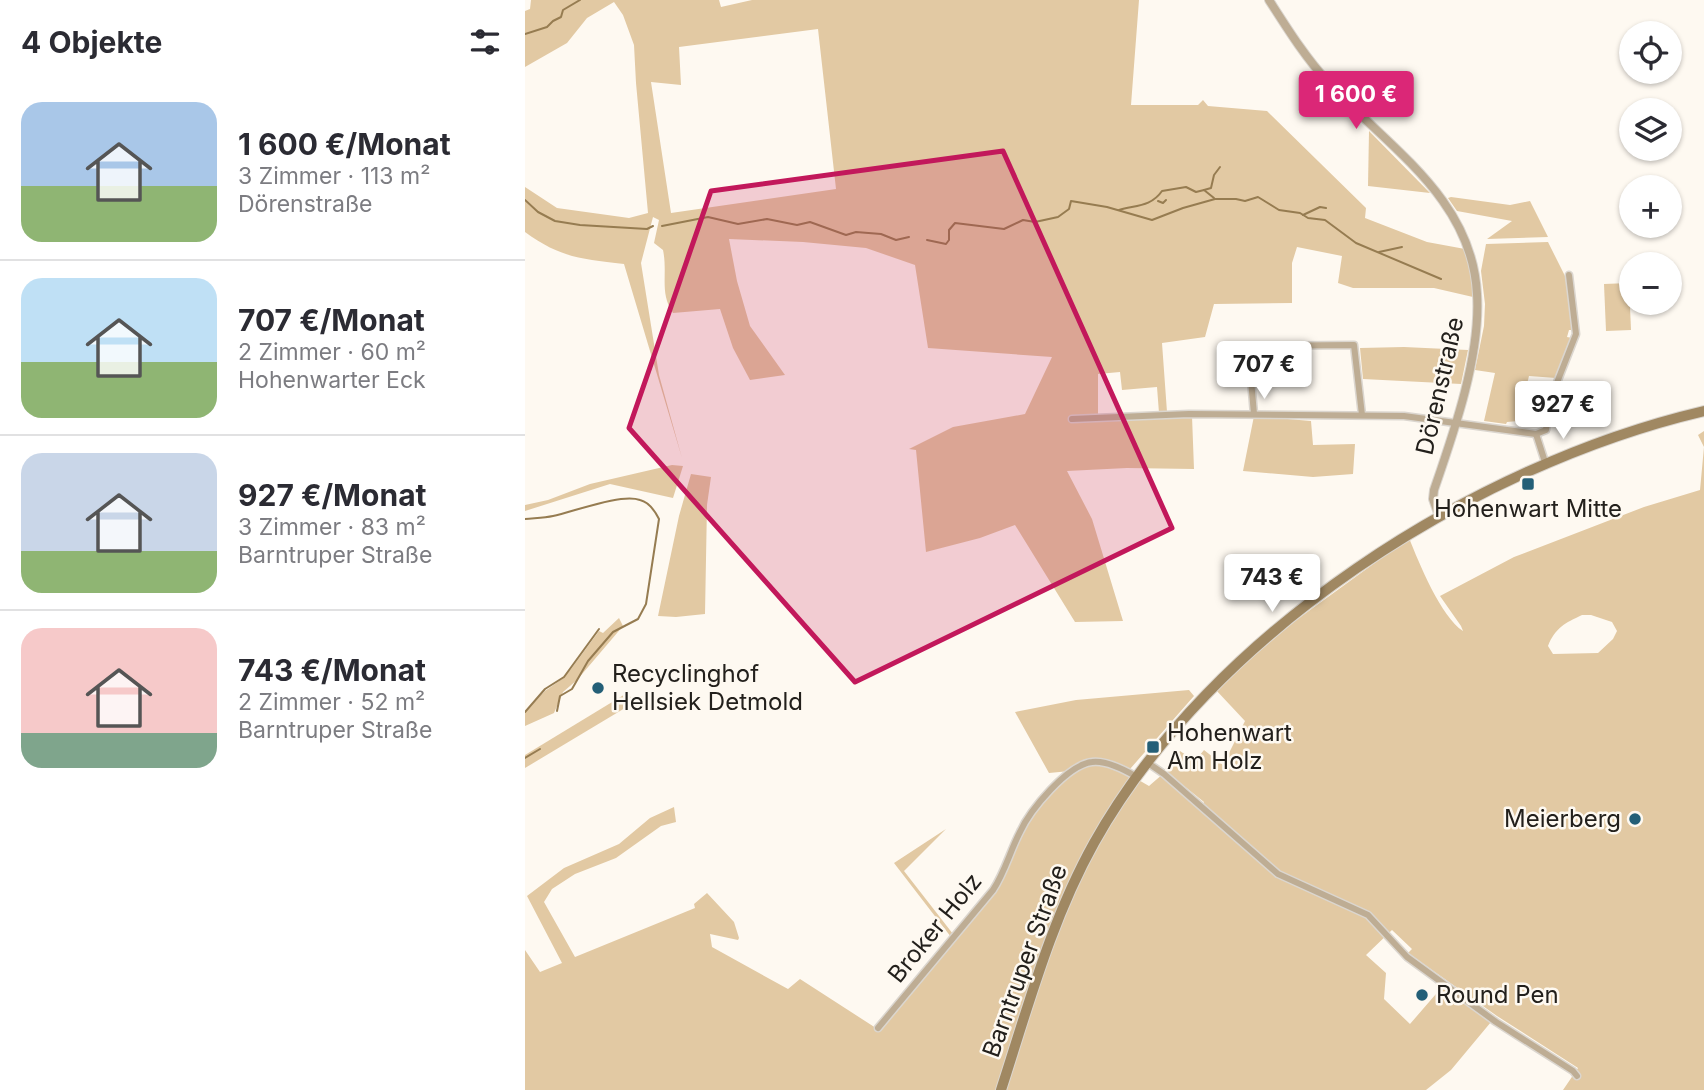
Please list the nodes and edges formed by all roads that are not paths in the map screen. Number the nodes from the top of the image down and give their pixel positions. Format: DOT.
graph roads {
  1 [pos="1269,0"];
  2 [pos="1569,275"];
  3 [pos="1704,411"];
  4 [pos="1254,414"];
  5 [pos="1361,415"];
  6 [pos="1072,419"];
  7 [pos="1455,423"];
  8 [pos="1536,434"];
  9 [pos="1546,465"];
  10 [pos="1439,516"];
  11 [pos="1148,763"];
  12 [pos="1137,777"];
  13 [pos="878,1028"];
  14 [pos="1577,1076"];
  15 [pos="1001,1090"];
  1 -- 7 [label="street, Dörenstraße"];
  2 -- 8 [label="street"];
  3 -- 9 [label="main road, Barntruper Straße"];
  4 -- 5 [label="street"];
  4 -- 5 [label="street"];
  4 -- 6 [label="street"];
  5 -- 7 [label="street"];
  7 -- 8 [label="street"];
  7 -- 10 [label="street, Dörenstraße"];
  8 -- 9 [label="street"];
  9 -- 10 [label="main road, Barntruper Straße"];
  10 -- 11 [label="main road, Barntruper Straße"];
  11 -- 12 [label="main road, Barntruper Straße"];
  11 -- 14 [label="street"];
  12 -- 13 [label="street, Broker Holz"];
  12 -- 15 [label="main road, Barntruper Straße"];
}
